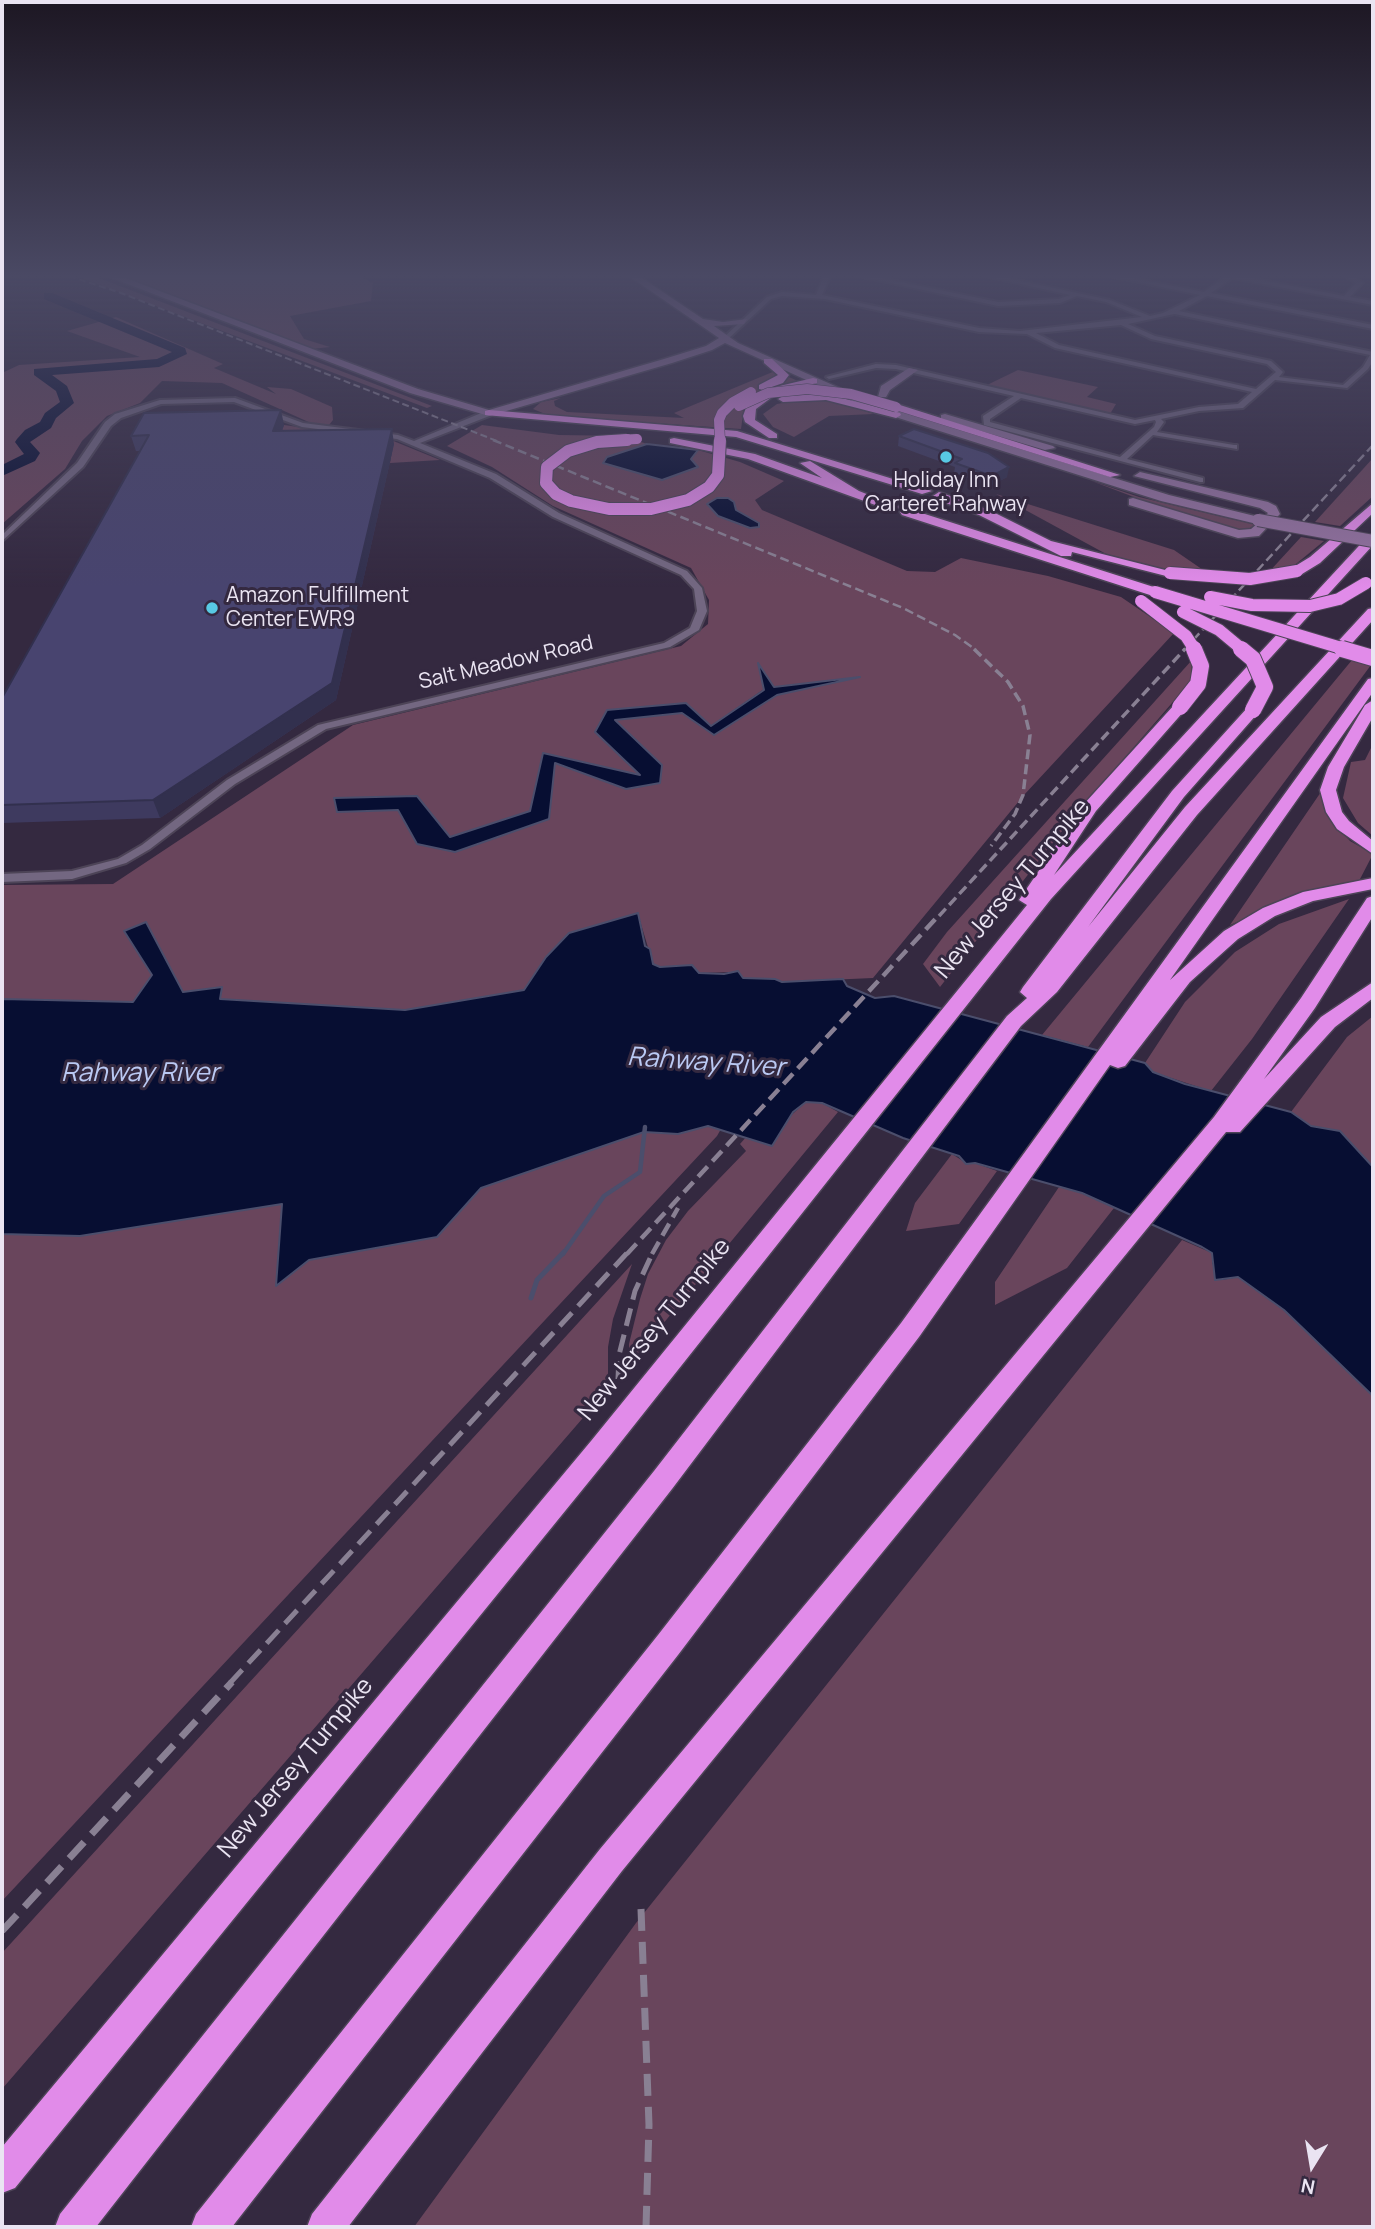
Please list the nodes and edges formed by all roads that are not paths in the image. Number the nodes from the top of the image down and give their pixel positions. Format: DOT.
graph roads {
  1 [pos="384,380"];
  2 [pos="599,380"];
  3 [pos="777,380"];
  4 [pos="817,380"];
  5 [pos="837,380"];
  6 [pos="897,380"];
  7 [pos="954,380"];
  8 [pos="1207,380"];
  9 [pos="1271,380"];
  10 [pos="1290,380"];
  11 [pos="1353,380"];
  12 [pos="813,381"];
  13 [pos="1257,391"];
  14 [pos="882,396"];
  15 [pos="1020,396"];
  16 [pos="531,399"];
  17 [pos="896,411"];
  18 [pos="489,413"];
  19 [pos="529,416"];
  20 [pos="1156,416"];
  21 [pos="945,417"];
  22 [pos="1152,433"];
  23 [pos="779,438"];
  24 [pos="415,443"];
  25 [pos="1234,447"];
  26 [pos="1031,457"];
  27 [pos="1121,460"];
  28 [pos="721,462"];
  29 [pos="843,465"];
  30 [pos="1114,475"];
  31 [pos="1200,480"];
  32 [pos="853,491"];
  33 [pos="926,491"];
  34 [pos="939,496"];
  35 [pos="1373,507"];
  36 [pos="1215,509"];
  37 [pos="2,539"];
  38 [pos="1373,540"];
  39 [pos="1013,547"];
  40 [pos="1370,579"];
  41 [pos="1156,590"];
  42 [pos="1373,612"];
  43 [pos="1373,656"];
  44 [pos="1373,682"];
  45 [pos="1373,705"];
  46 [pos="1373,849"];
  47 [pos="2,878"];
  48 [pos="1373,884"];
  49 [pos="1037,894"];
  50 [pos="1370,909"];
  51 [pos="1042,985"];
  52 [pos="1373,989"];
  53 [pos="1144,1015"];
  54 [pos="1099,1272"];
  55 [pos="2,2175"];
  56 [pos="74,2227"];
  57 [pos="209,2227"];
  58 [pos="326,2227"];
  1 -- 18 [label="main road"];
  2 -- 16 [label="main road"];
  3 -- 28 [label="highway, bridge"];
  4 -- 12 [label="main road"];
  5 -- 14 [label="main road"];
  6 -- 14 [label="main road"];
  7 -- 15 [label="street"];
  8 -- 13 [label="street"];
  9 -- 13 [label="street"];
  10 -- 11 [label="street"];
  12 -- 17 [label="main road"];
  12 -- 23 [label="highway"];
  13 -- 20 [label="street"];
  14 -- 21 [label="main road"];
  15 -- 20 [label="street"];
  15 -- 27 [label="street"];
  16 -- 18 [label="main road"];
  16 -- 19 [label="highway"];
  17 -- 23 [label="highway"];
  17 -- 26 [label="main road"];
  17 -- 28 [label="highway, bridge"];
  17 -- 30 [label="highway"];
  18 -- 19 [label="highway"];
  18 -- 24 [label="street"];
  18 -- 32 [label="highway"];
  19 -- 29 [label="highway"];
  20 -- 22 [label="street"];
  21 -- 26 [label="main road"];
  21 -- 30 [label="main road"];
  22 -- 25 [label="street"];
  22 -- 27 [label="street"];
  23 -- 29 [label="highway"];
  24 -- 37 [label="street, Salt Meadow Road"];
  24 -- 47 [label="street, Salt Meadow Road"];
  26 -- 36 [label="main road"];
  27 -- 31 [label="street"];
  28 -- 32 [label="highway, bridge"];
  29 -- 33 [label="highway"];
  30 -- 36 [label="main road"];
  32 -- 39 [label="highway"];
  34 -- 41 [label="highway"];
  35 -- 41 [label="highway, bridge"];
  36 -- 38 [label="main road, bridge"];
  38 -- 49 [label="highway, New Jersey Turnpike"];
  39 -- 41 [label="highway"];
  39 -- 41 [label="highway"];
  40 -- 41 [label="highway, bridge"];
  41 -- 43 [label="highway, bridge"];
  41 -- 49 [label="highway, bridge"];
  41 -- 51 [label="highway, bridge"];
  42 -- 51 [label="highway"];
  44 -- 53 [label="highway"];
  45 -- 46 [label="highway"];
  48 -- 53 [label="highway"];
  49 -- 55 [label="highway, New Jersey Turnpike"];
  50 -- 54 [label="highway"];
  51 -- 56 [label="highway"];
  52 -- 54 [label="highway"];
  53 -- 57 [label="highway"];
  54 -- 58 [label="highway"];
}
